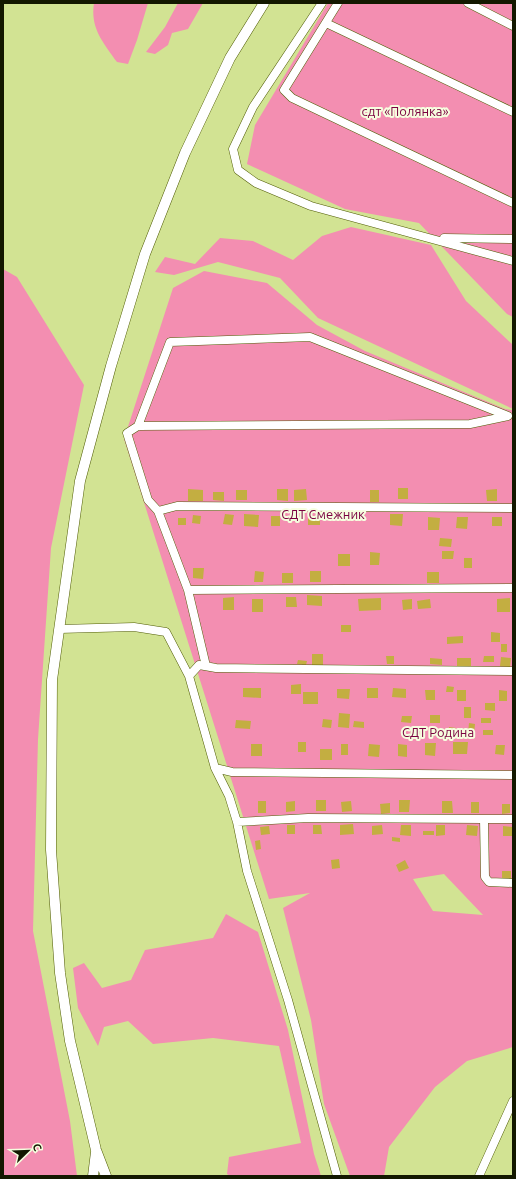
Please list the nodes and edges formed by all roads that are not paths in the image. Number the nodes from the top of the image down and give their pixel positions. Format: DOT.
graph roads {
  1 [pos="264,3"];
  2 [pos="322,3"];
  3 [pos="338,3"];
  4 [pos="468,3"];
  5 [pos="326,23"];
  6 [pos="513,26"];
  7 [pos="513,112"];
  8 [pos="513,203"];
  9 [pos="430,238"];
  10 [pos="513,239"];
  11 [pos="513,261"];
  12 [pos="511,416"];
  13 [pos="138,426"];
  14 [pos="513,508"];
  15 [pos="158,511"];
  16 [pos="513,588"];
  17 [pos="188,590"];
  18 [pos="59,629"];
  19 [pos="206,666"];
  20 [pos="513,671"];
  21 [pos="189,676"];
  22 [pos="215,768"];
  23 [pos="513,775"];
  24 [pos="484,819"];
  25 [pos="513,819"];
  26 [pos="237,822"];
  27 [pos="513,883"];
  28 [pos="513,1101"];
  29 [pos="96,1150"];
  30 [pos="92,1176"];
  31 [pos="106,1176"];
  32 [pos="337,1176"];
  33 [pos="479,1176"];
  1 -- 18 [label="street"];
  2 -- 9 [label="street"];
  3 -- 5 [label="street"];
  4 -- 6 [label="street"];
  5 -- 7 [label="street"];
  5 -- 8 [label="street"];
  9 -- 10 [label="street"];
  9 -- 11 [label="street"];
  12 -- 13 [label="street"];
  12 -- 13 [label="street"];
  13 -- 15 [label="street"];
  14 -- 15 [label="street"];
  15 -- 17 [label="street"];
  16 -- 17 [label="street"];
  17 -- 19 [label="street"];
  18 -- 21 [label="street"];
  18 -- 29 [label="street"];
  19 -- 20 [label="street"];
  19 -- 21 [label="street"];
  21 -- 22 [label="street"];
  22 -- 23 [label="street"];
  22 -- 26 [label="street"];
  24 -- 25 [label="street"];
  24 -- 26 [label="street"];
  24 -- 27 [label="street"];
  26 -- 32 [label="street"];
  28 -- 33 [label="street"];
  29 -- 30 [label="street"];
  29 -- 31 [label="street"];
}
